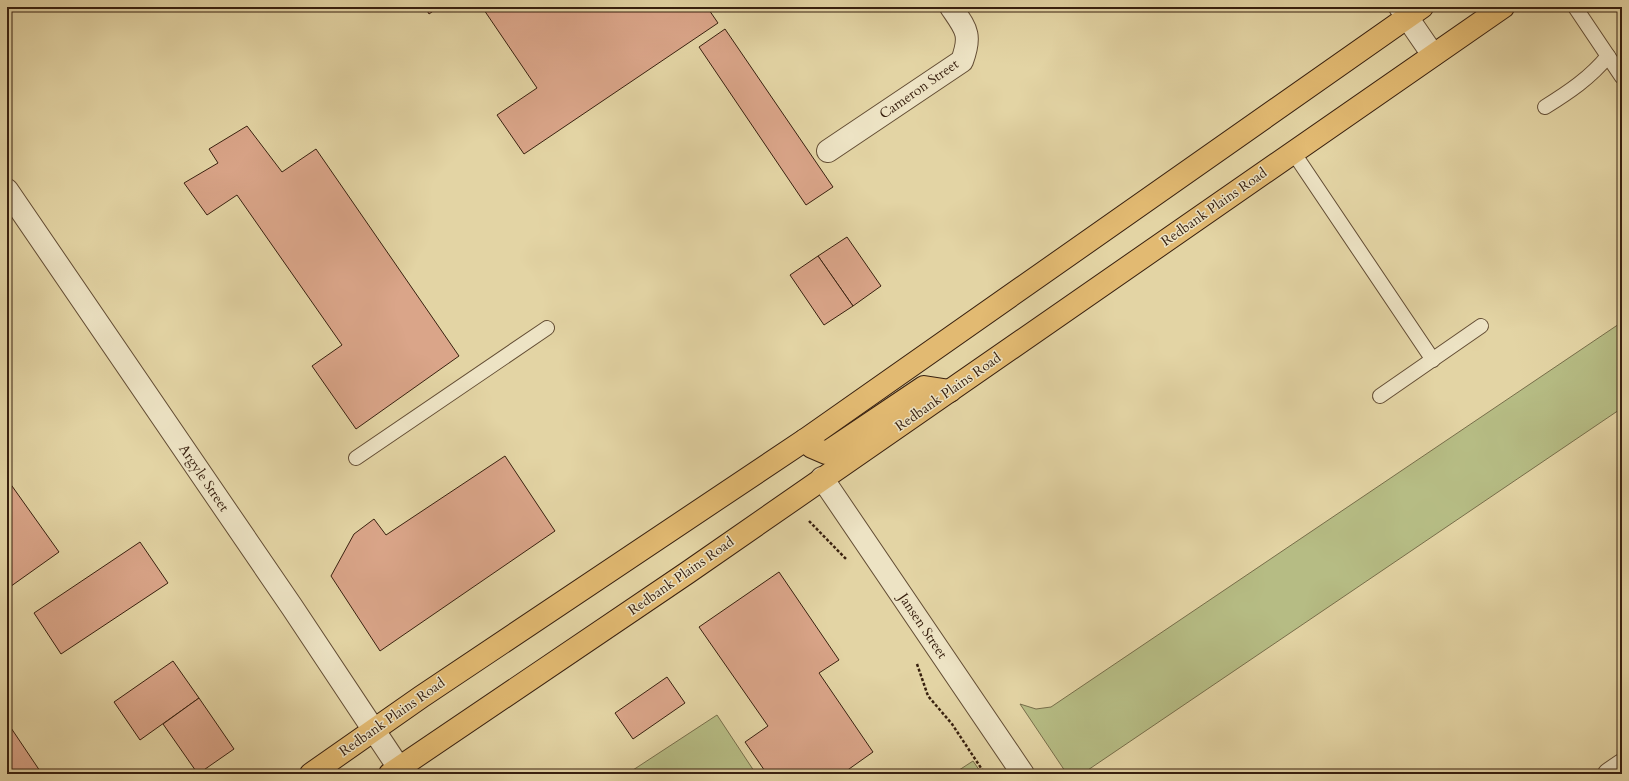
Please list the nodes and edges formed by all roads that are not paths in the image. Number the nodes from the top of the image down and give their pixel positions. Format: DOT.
graph roads {
  1 [pos="951,7"];
  2 [pos="1503,7"];
  3 [pos="1575,7"];
  4 [pos="1410,10"];
  5 [pos="1433,55"];
  6 [pos="1608,56"];
  7 [pos="1622,77"];
  8 [pos="1545,107"];
  9 [pos="828,151"];
  10 [pos="1293,152"];
  11 [pos="7,190"];
  12 [pos="1481,326"];
  13 [pos="547,328"];
  14 [pos="1433,360"];
  15 [pos="950,391"];
  16 [pos="1380,396"];
  17 [pos="805,440"];
  18 [pos="356,458"];
  19 [pos="822,478"];
  20 [pos="373,730"];
  21 [pos="1622,765"];
  22 [pos="394,771"];
  23 [pos="311,774"];
  24 [pos="1023,774"];
  25 [pos="1609,774"];
  1 -- 9 [label="street, Cameron Street"];
  2 -- 5 [label="main road, Redbank Plains Road"];
  3 -- 6 [label="lane"];
  4 -- 5 [label="street"];
  4 -- 17 [label="main road, Redbank Plains Road"];
  5 -- 10 [label="main road, Redbank Plains Road"];
  6 -- 7 [label="lane"];
  6 -- 8 [label="lane"];
  10 -- 14 [label="lane"];
  10 -- 15 [label="main road, Redbank Plains Road"];
  11 -- 20 [label="street, Argyle Street"];
  12 -- 14 [label="lane"];
  13 -- 18 [label="lane"];
  14 -- 16 [label="lane"];
  15 -- 17 [label="main road"];
  15 -- 19 [label="main road, Redbank Plains Road"];
  17 -- 20 [label="main road, Redbank Plains Road"];
  19 -- 22 [label="main road, Redbank Plains Road"];
  19 -- 24 [label="street, Jansen Street"];
  20 -- 22 [label="street, Argyle Street"];
  20 -- 23 [label="main road, Redbank Plains Road"];
  21 -- 25 [label="street"];
}
